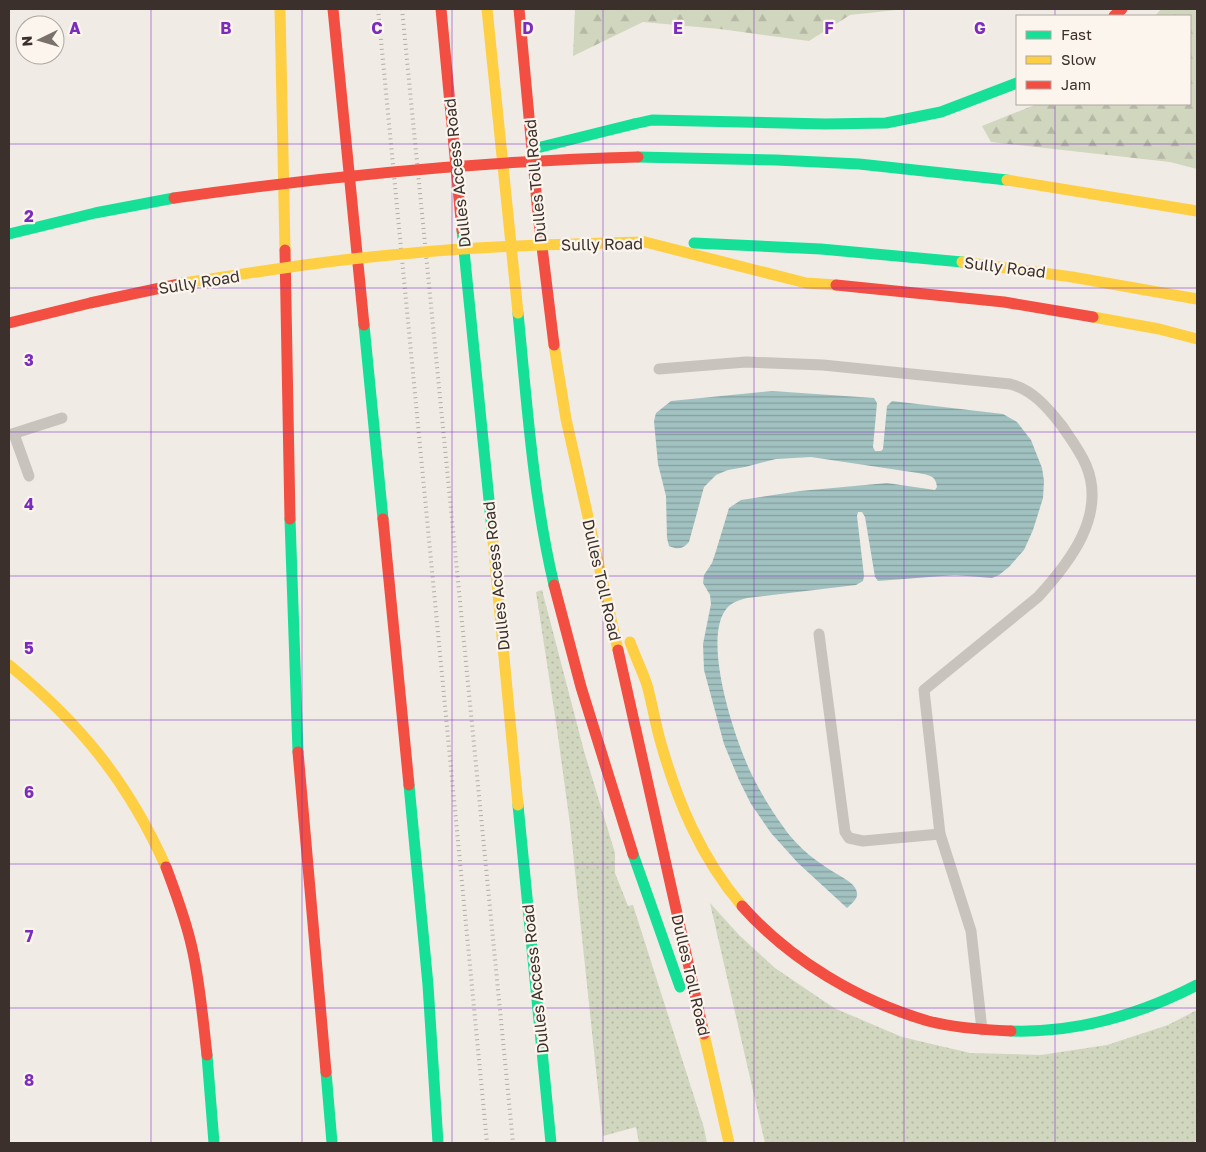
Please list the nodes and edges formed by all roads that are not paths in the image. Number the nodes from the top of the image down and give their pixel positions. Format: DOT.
graph roads {
  1 [pos="280,9"];
  2 [pos="333,9"];
  3 [pos="440,9"];
  4 [pos="487,9"];
  5 [pos="519,9"];
  6 [pos="533,37"];
  7 [pos="1016,83"];
  8 [pos="530,120"];
  9 [pos="481,162"];
  10 [pos="1197,211"];
  11 [pos="9,234"];
  12 [pos="645,242"];
  13 [pos="1197,299"];
  14 [pos="9,323"];
  15 [pos="1197,339"];
  16 [pos="659,369"];
  17 [pos="62,418"];
  18 [pos="12,434"];
  19 [pos="29,476"];
  20 [pos="599,566"];
  21 [pos="819,634"];
  22 [pos="9,665"];
  23 [pos="940,834"];
  24 [pos="1197,985"];
  25 [pos="982,1030"];
  26 [pos="714,1075"];
  27 [pos="214,1143"];
  28 [pos="332,1143"];
  29 [pos="438,1143"];
  30 [pos="552,1143"];
  31 [pos="729,1143"];
  1 -- 28 [label="highway"];
  2 -- 29 [label="highway"];
  3 -- 30 [label="highway, Dulles Access Road"];
  4 -- 26 [label="highway"];
  5 -- 8 [label="highway, Dulles Toll Road"];
  6 -- 8 [label="highway"];
  7 -- 9 [label="highway, bridge"];
  8 -- 20 [label="highway, Dulles Toll Road"];
  9 -- 10 [label="highway, bridge"];
  9 -- 11 [label="highway, bridge"];
  12 -- 13 [label="highway, Sully Road"];
  12 -- 14 [label="highway, Sully Road, bridge"];
  12 -- 15 [label="highway"];
  16 -- 23 [label="lane"];
  17 -- 18 [label="lane"];
  18 -- 19 [label="lane"];
  20 -- 25 [label="highway"];
  20 -- 26 [label="highway, Dulles Toll Road"];
  21 -- 23 [label="lane"];
  22 -- 27 [label="highway"];
  23 -- 25 [label="lane"];
  24 -- 25 [label="highway"];
  26 -- 31 [label="highway, Dulles Toll Road"];
}
